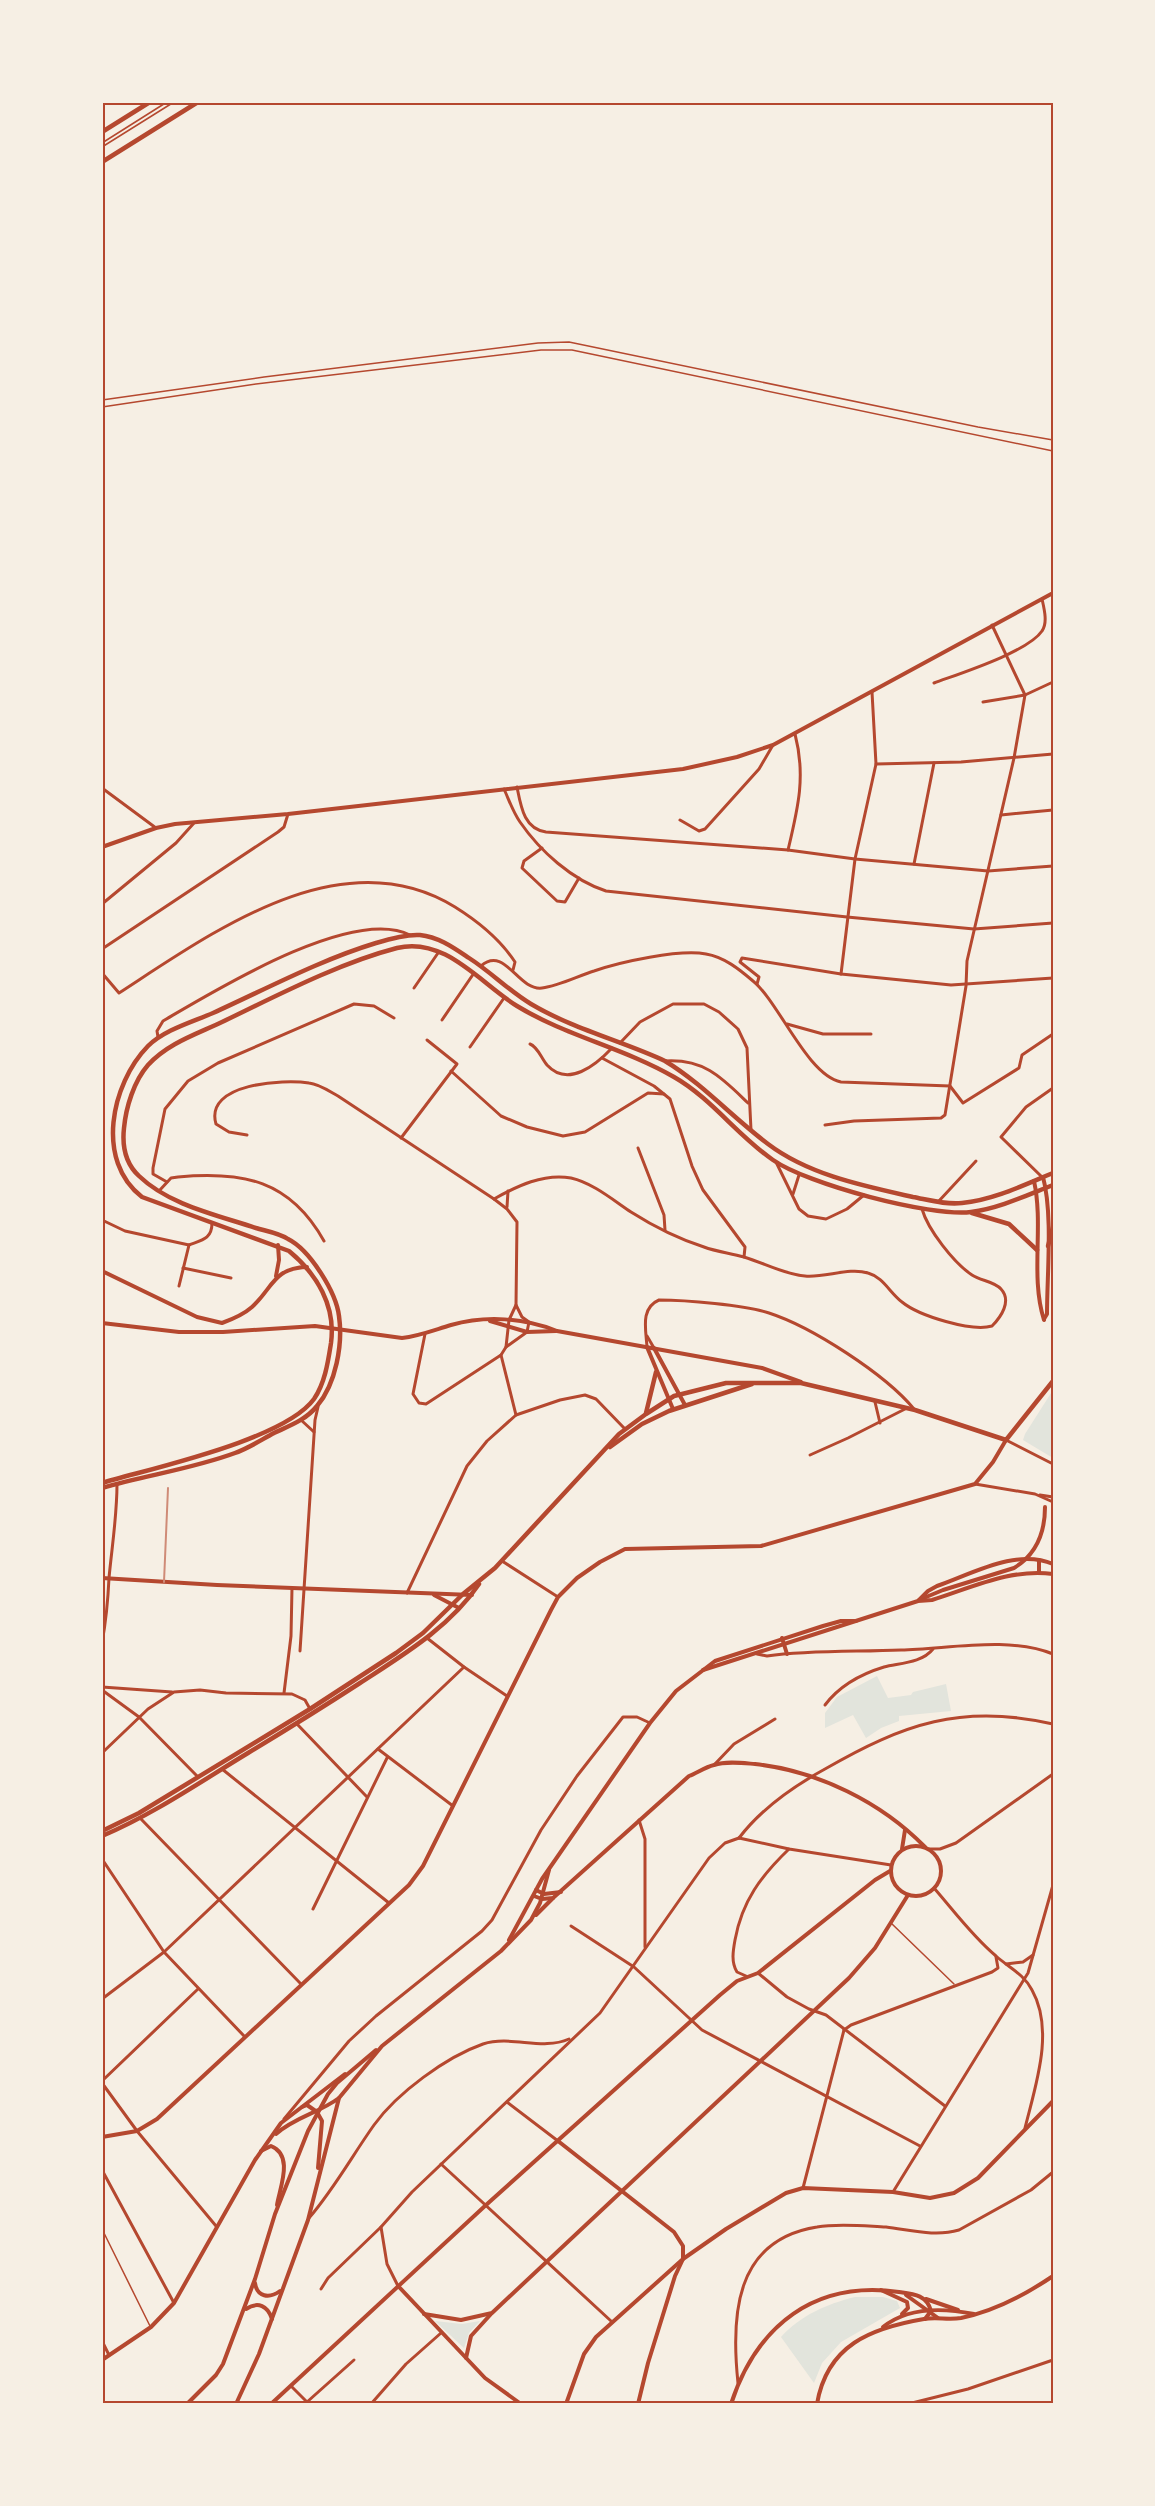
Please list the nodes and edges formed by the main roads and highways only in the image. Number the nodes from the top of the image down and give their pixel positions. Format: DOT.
graph roads {
  1 [pos="150,102"];
  2 [pos="198,102"];
  3 [pos="102,132"];
  4 [pos="102,162"];
  5 [pos="254,994"];
  6 [pos="259,1004"];
  7 [pos="1053,1173"];
  8 [pos="1053,1185"];
  9 [pos="969,1212"];
  10 [pos="1053,1227"];
  11 [pos="1047,1246"];
  12 [pos="1037,1251"];
  13 [pos="656,1372"];
  14 [pos="1053,1381"];
  15 [pos="754,1383"];
  16 [pos="646,1413"];
  17 [pos="601,1453"];
  18 [pos="168,1464"];
  19 [pos="152,1468"];
  20 [pos="170,1471"];
  21 [pos="152,1475"];
  22 [pos="102,1483"];
  23 [pos="102,1488"];
  24 [pos="482,1581"];
  25 [pos="102,1831"];
  26 [pos="102,1836"];
  1 -- 3 [label="main road"];
  2 -- 4 [label="main road"];
  5 -- 6 [label="main road"];
  5 -- 7 [label="main road"];
  5 -- 18 [label="main road"];
  6 -- 9 [label="main road"];
  6 -- 20 [label="main road"];
  8 -- 9 [label="main road"];
  9 -- 12 [label="main road"];
  10 -- 11 [label="main road"];
  13 -- 16 [label="main road"];
  14 -- 15 [label="main road"];
  15 -- 16 [label="main road"];
  15 -- 17 [label="main road"];
  16 -- 17 [label="main road"];
  17 -- 24 [label="main road"];
  18 -- 19 [label="main road"];
  18 -- 20 [label="main road"];
  19 -- 21 [label="main road"];
  19 -- 22 [label="main road"];
  20 -- 21 [label="main road"];
  21 -- 23 [label="main road"];
  24 -- 25 [label="main road"];
  24 -- 26 [label="main road"];
}
